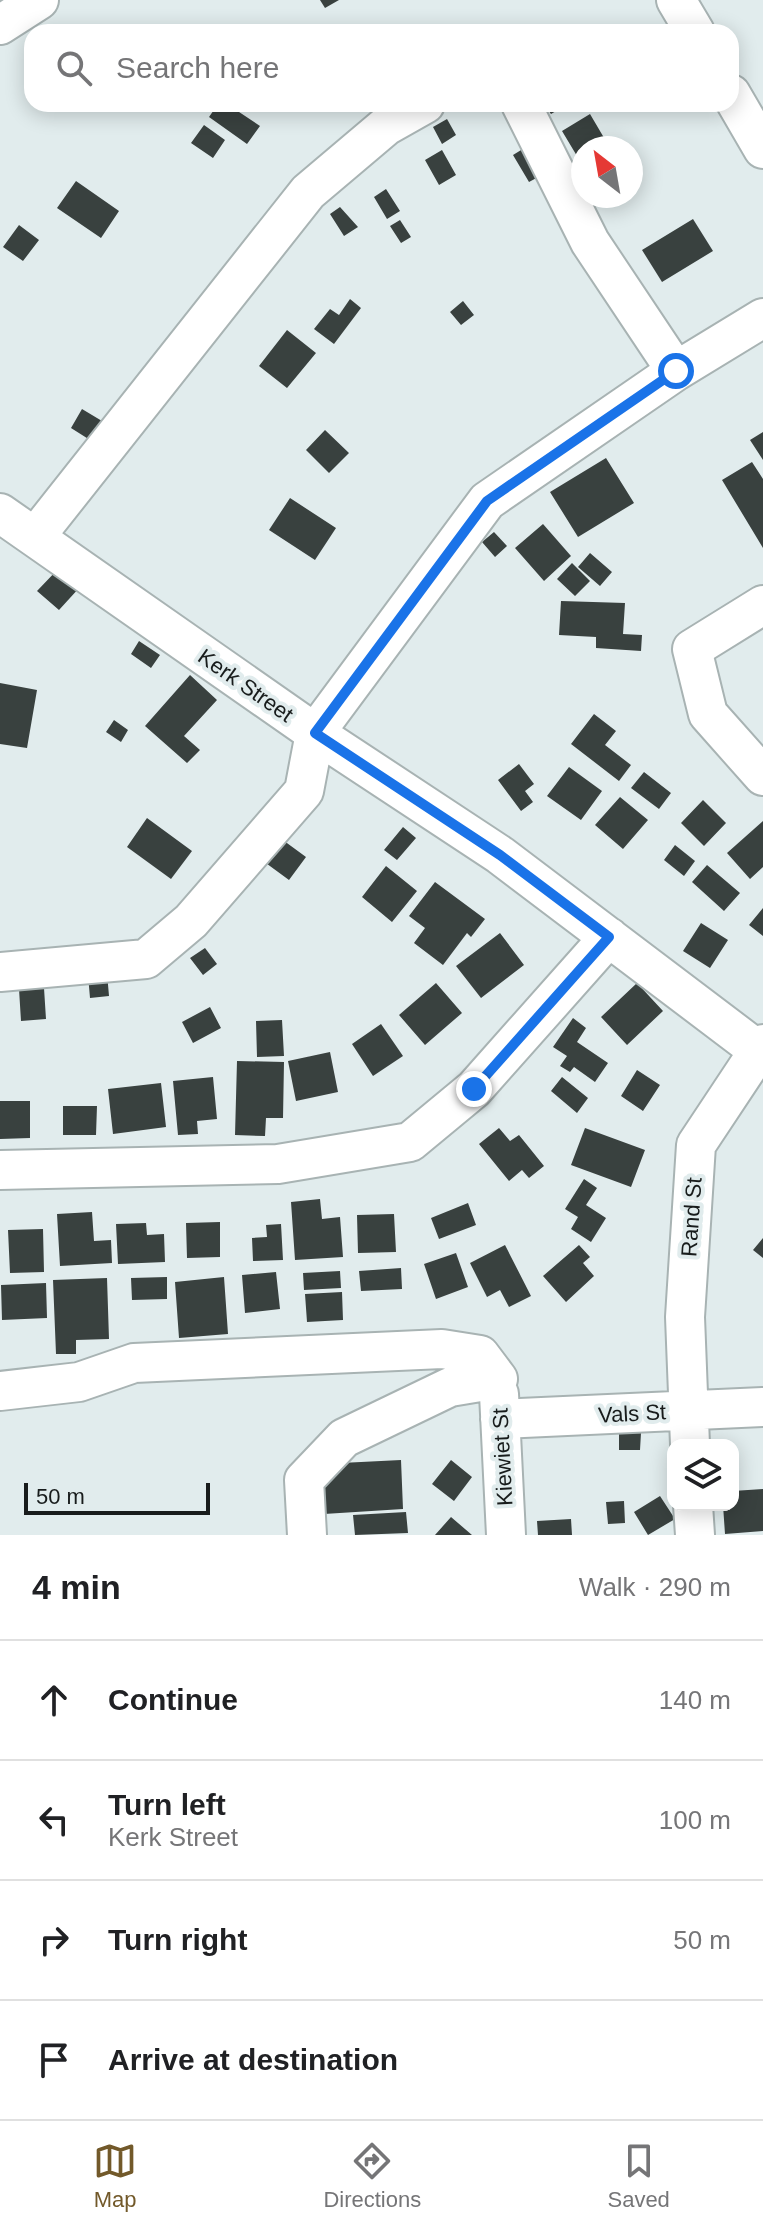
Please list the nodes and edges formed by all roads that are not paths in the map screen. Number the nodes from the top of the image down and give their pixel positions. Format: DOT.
graph roads {
  1 [pos="39,0"];
  2 [pos="676,0"];
  3 [pos="690,24"];
  4 [pos="0,25"];
  5 [pos="739,108"];
  6 [pos="411,112"];
  7 [pos="525,112"];
  8 [pos="763,149"];
  9 [pos="763,318"];
  10 [pos="676,371"];
  11 [pos="0,513"];
  12 [pos="35,537"];
  13 [pos="763,605"];
  14 [pos="315,733"];
  15 [pos="763,776"];
  16 [pos="609,937"];
  17 [pos="0,972"];
  18 [pos="761,1050"];
  19 [pos="0,1170"];
  20 [pos="498,1379"];
  21 [pos="0,1391"];
  22 [pos="763,1407"];
  23 [pos="500,1419"];
  24 [pos="689,1427"];
  25 [pos="693,1511"];
  26 [pos="307,1535"];
  27 [pos="506,1535"];
  28 [pos="695,1535"];
  1 -- 4 [label="street"];
  2 -- 3 [label="street"];
  5 -- 8 [label="street"];
  6 -- 12 [label="street"];
  7 -- 10 [label="street"];
  9 -- 10 [label="street"];
  10 -- 14 [label="street"];
  11 -- 12 [label="street, Kerk Street"];
  12 -- 14 [label="street, Kerk Street"];
  13 -- 15 [label="street"];
  14 -- 16 [label="street, Kerk Street"];
  14 -- 17 [label="street"];
  16 -- 18 [label="street, Kerk Street"];
  16 -- 19 [label="street"];
  18 -- 24 [label="street, Rand St"];
  20 -- 21 [label="street"];
  20 -- 23 [label="street, Kiewiet St"];
  20 -- 26 [label="street"];
  22 -- 24 [label="street, Vals St"];
  23 -- 24 [label="street, Vals St"];
  23 -- 27 [label="street, Kiewiet St"];
  25 -- 28 [label="street"];
}
